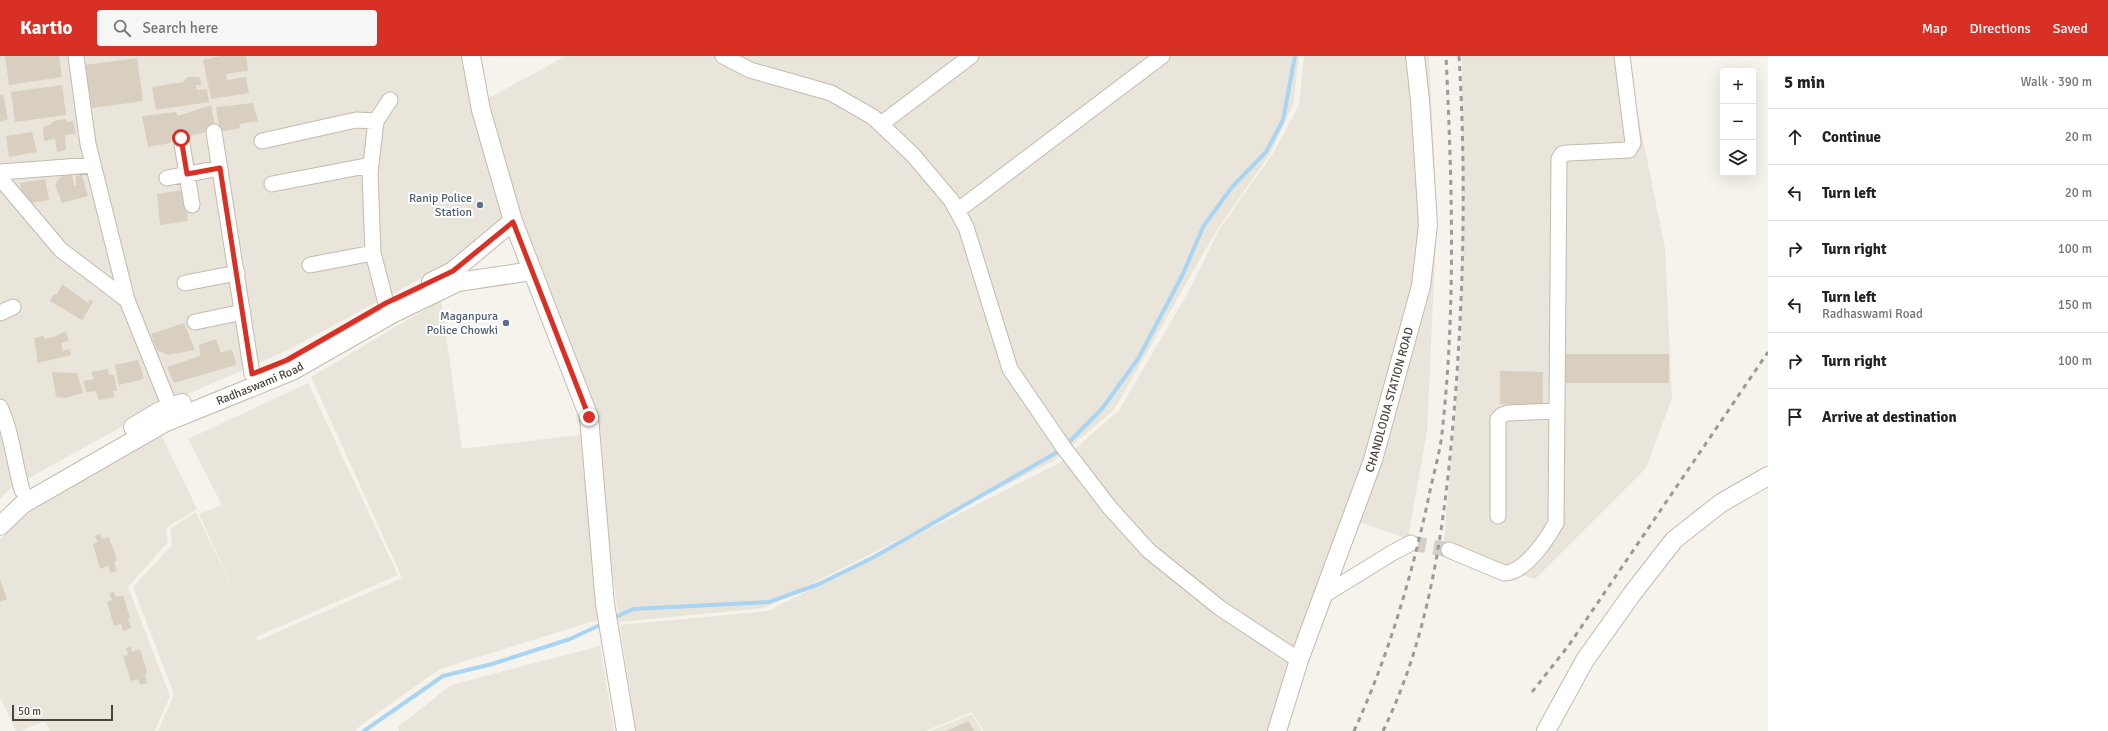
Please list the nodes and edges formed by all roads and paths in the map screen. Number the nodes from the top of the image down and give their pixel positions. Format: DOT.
graph roads {
  1 [pos="76,56"];
  2 [pos="471,56"];
  3 [pos="723,56"];
  4 [pos="971,56"];
  5 [pos="1162,56"];
  6 [pos="1415,56"];
  7 [pos="1622,56"];
  8 [pos="390,100"];
  9 [pos="376,121"];
  10 [pos="881,124"];
  11 [pos="214,132"];
  12 [pos="181,138"];
  13 [pos="262,141"];
  14 [pos="93,165"];
  15 [pos="371,165"];
  16 [pos="220,168"];
  17 [pos="0,172"];
  18 [pos="187,174"];
  19 [pos="0,178"];
  20 [pos="167,178"];
  21 [pos="272,184"];
  22 [pos="192,205"];
  23 [pos="957,211"];
  24 [pos="513,222"];
  25 [pos="373,253"];
  26 [pos="310,265"];
  27 [pos="532,271"];
  28 [pos="237,273"];
  29 [pos="185,283"];
  30 [pos="127,300"];
  31 [pos="386,303"];
  32 [pos="243,312"];
  33 [pos="195,322"];
  34 [pos="252,374"];
  35 [pos="0,407"];
  36 [pos="170,407"];
  37 [pos="1557,411"];
  38 [pos="1768,476"];
  39 [pos="22,490"];
  40 [pos="0,509"];
  41 [pos="1498,516"];
  42 [pos="0,526"];
  43 [pos="1411,543"];
  44 [pos="1449,550"];
  45 [pos="1324,595"];
  46 [pos="1299,660"];
  47 [pos="626,731"];
  48 [pos="1277,731"];
  49 [pos="1546,731"];
  1 -- 14 [label="street"];
  2 -- 24 [label="street"];
  3 -- 10 [label="street"];
  4 -- 10 [label="street"];
  5 -- 23 [label="street"];
  6 -- 45 [label="street, CHANDLODIA STATION ROAD"];
  7 -- 37 [label="street"];
  8 -- 9 [label="street"];
  9 -- 13 [label="street"];
  9 -- 15 [label="street"];
  10 -- 23 [label="street"];
  11 -- 16 [label="street"];
  12 -- 18 [label="street"];
  14 -- 17 [label="street"];
  14 -- 30 [label="street"];
  15 -- 21 [label="street"];
  15 -- 25 [label="street"];
  16 -- 18 [label="street"];
  16 -- 28 [label="street"];
  18 -- 20 [label="street"];
  18 -- 22 [label="street"];
  19 -- 30 [label="street"];
  23 -- 46 [label="street"];
  24 -- 27 [label="street"];
  24 -- 31 [label="street, Radhaswami Road"];
  25 -- 26 [label="street"];
  25 -- 31 [label="street"];
  27 -- 42 [label="street, Radhaswami Road"];
  27 -- 47 [label="street"];
  28 -- 29 [label="street"];
  28 -- 32 [label="street"];
  30 -- 36 [label="street"];
  31 -- 34 [label="street, Radhaswami Road"];
  32 -- 33 [label="street"];
  32 -- 34 [label="street"];
  34 -- 36 [label="street, Radhaswami Road"];
  35 -- 39 [label="street"];
  36 -- 39 [label="street, Radhaswami Road"];
  37 -- 41 [label="street"];
  37 -- 44 [label="street"];
  38 -- 49 [label="street"];
  39 -- 40 [label="street, Radhaswami Road"];
  43 -- 45 [label="street"];
  45 -- 46 [label="street, CHANDLODIA STATION ROAD"];
  46 -- 48 [label="street, CHANDLODIA STATION ROAD"];
}
